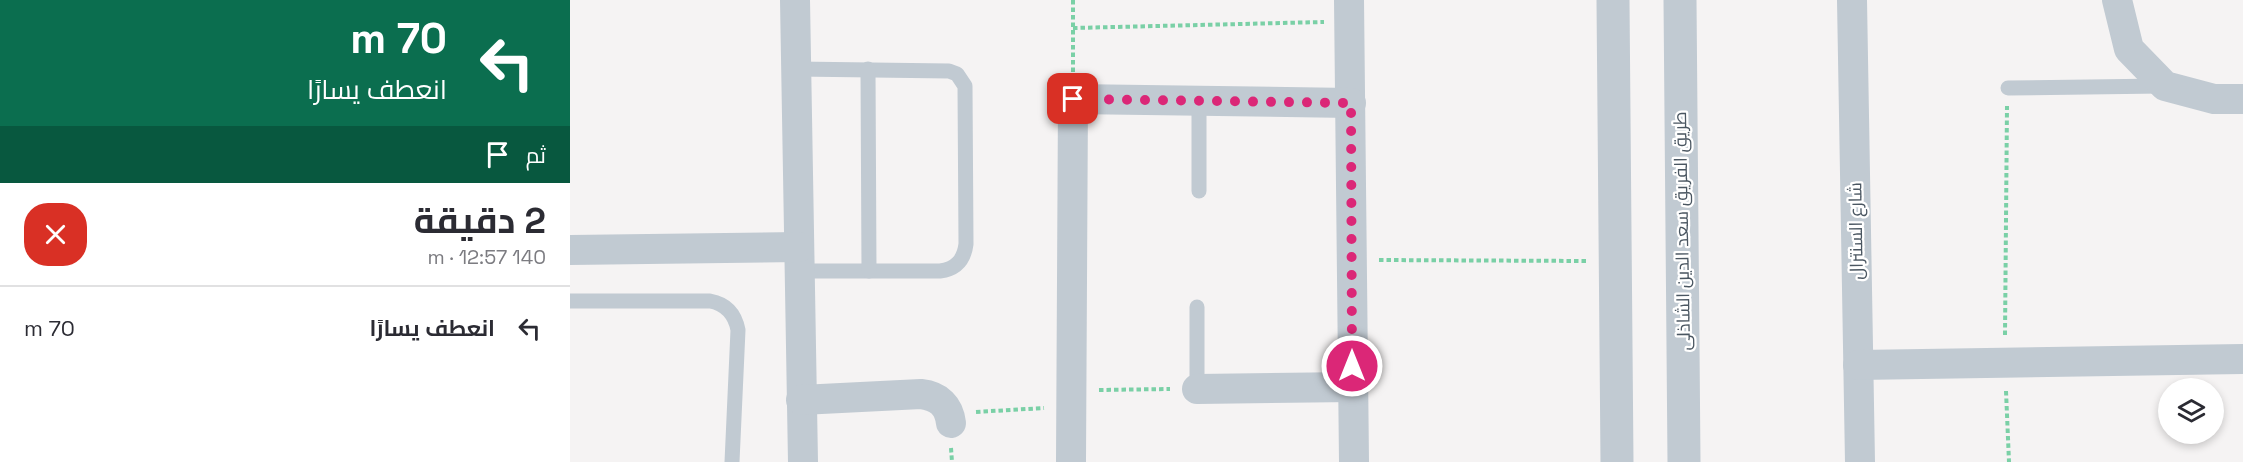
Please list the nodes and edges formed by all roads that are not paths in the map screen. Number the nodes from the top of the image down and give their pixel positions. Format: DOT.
graph roads {
  1 [pos="795,0"];
  2 [pos="1613,0"];
  3 [pos="1680,0"];
  4 [pos="1852,0"];
  5 [pos="2117,0"];
  6 [pos="1349,11"];
  7 [pos="796,69"];
  8 [pos="868,69"];
  9 [pos="2165,86"];
  10 [pos="2008,88"];
  11 [pos="2243,99"];
  12 [pos="1199,101"];
  13 [pos="1351,103"];
  14 [pos="1199,191"];
  15 [pos="570,250"];
  16 [pos="799,259"];
  17 [pos="869,271"];
  18 [pos="570,301"];
  19 [pos="1197,307"];
  20 [pos="2243,359"];
  21 [pos="1858,365"];
  22 [pos="1352,387"];
  23 [pos="1197,389"];
  24 [pos="801,400"];
  25 [pos="950,419"];
  26 [pos="732,462"];
  27 [pos="802,462"];
  28 [pos="1071,462"];
  29 [pos="1353,462"];
  30 [pos="1617,462"];
  31 [pos="1684,462"];
  32 [pos="1860,462"];
  1 -- 7 [label="street"];
  2 -- 30 [label="street"];
  3 -- 31 [label="street, طريق الفريق سعد الدين الشاذلى"];
  4 -- 21 [label="street, شارع السنترال"];
  5 -- 9 [label="street"];
  6 -- 13 [label="street"];
  7 -- 8 [label="lane"];
  7 -- 16 [label="street"];
  8 -- 17 [label="lane"];
  8 -- 17 [label="lane"];
  9 -- 10 [label="lane"];
  9 -- 11 [label="street"];
  12 -- 13 [label="street"];
  12 -- 14 [label="lane"];
  12 -- 28 [label="street"];
  13 -- 22 [label="street"];
  15 -- 16 [label="street"];
  16 -- 17 [label="lane"];
  16 -- 24 [label="street"];
  18 -- 26 [label="lane"];
  19 -- 23 [label="lane"];
  20 -- 21 [label="street"];
  21 -- 32 [label="street, شارع السنترال"];
  22 -- 23 [label="street"];
  22 -- 29 [label="street"];
  24 -- 25 [label="street"];
  24 -- 27 [label="street"];
}
